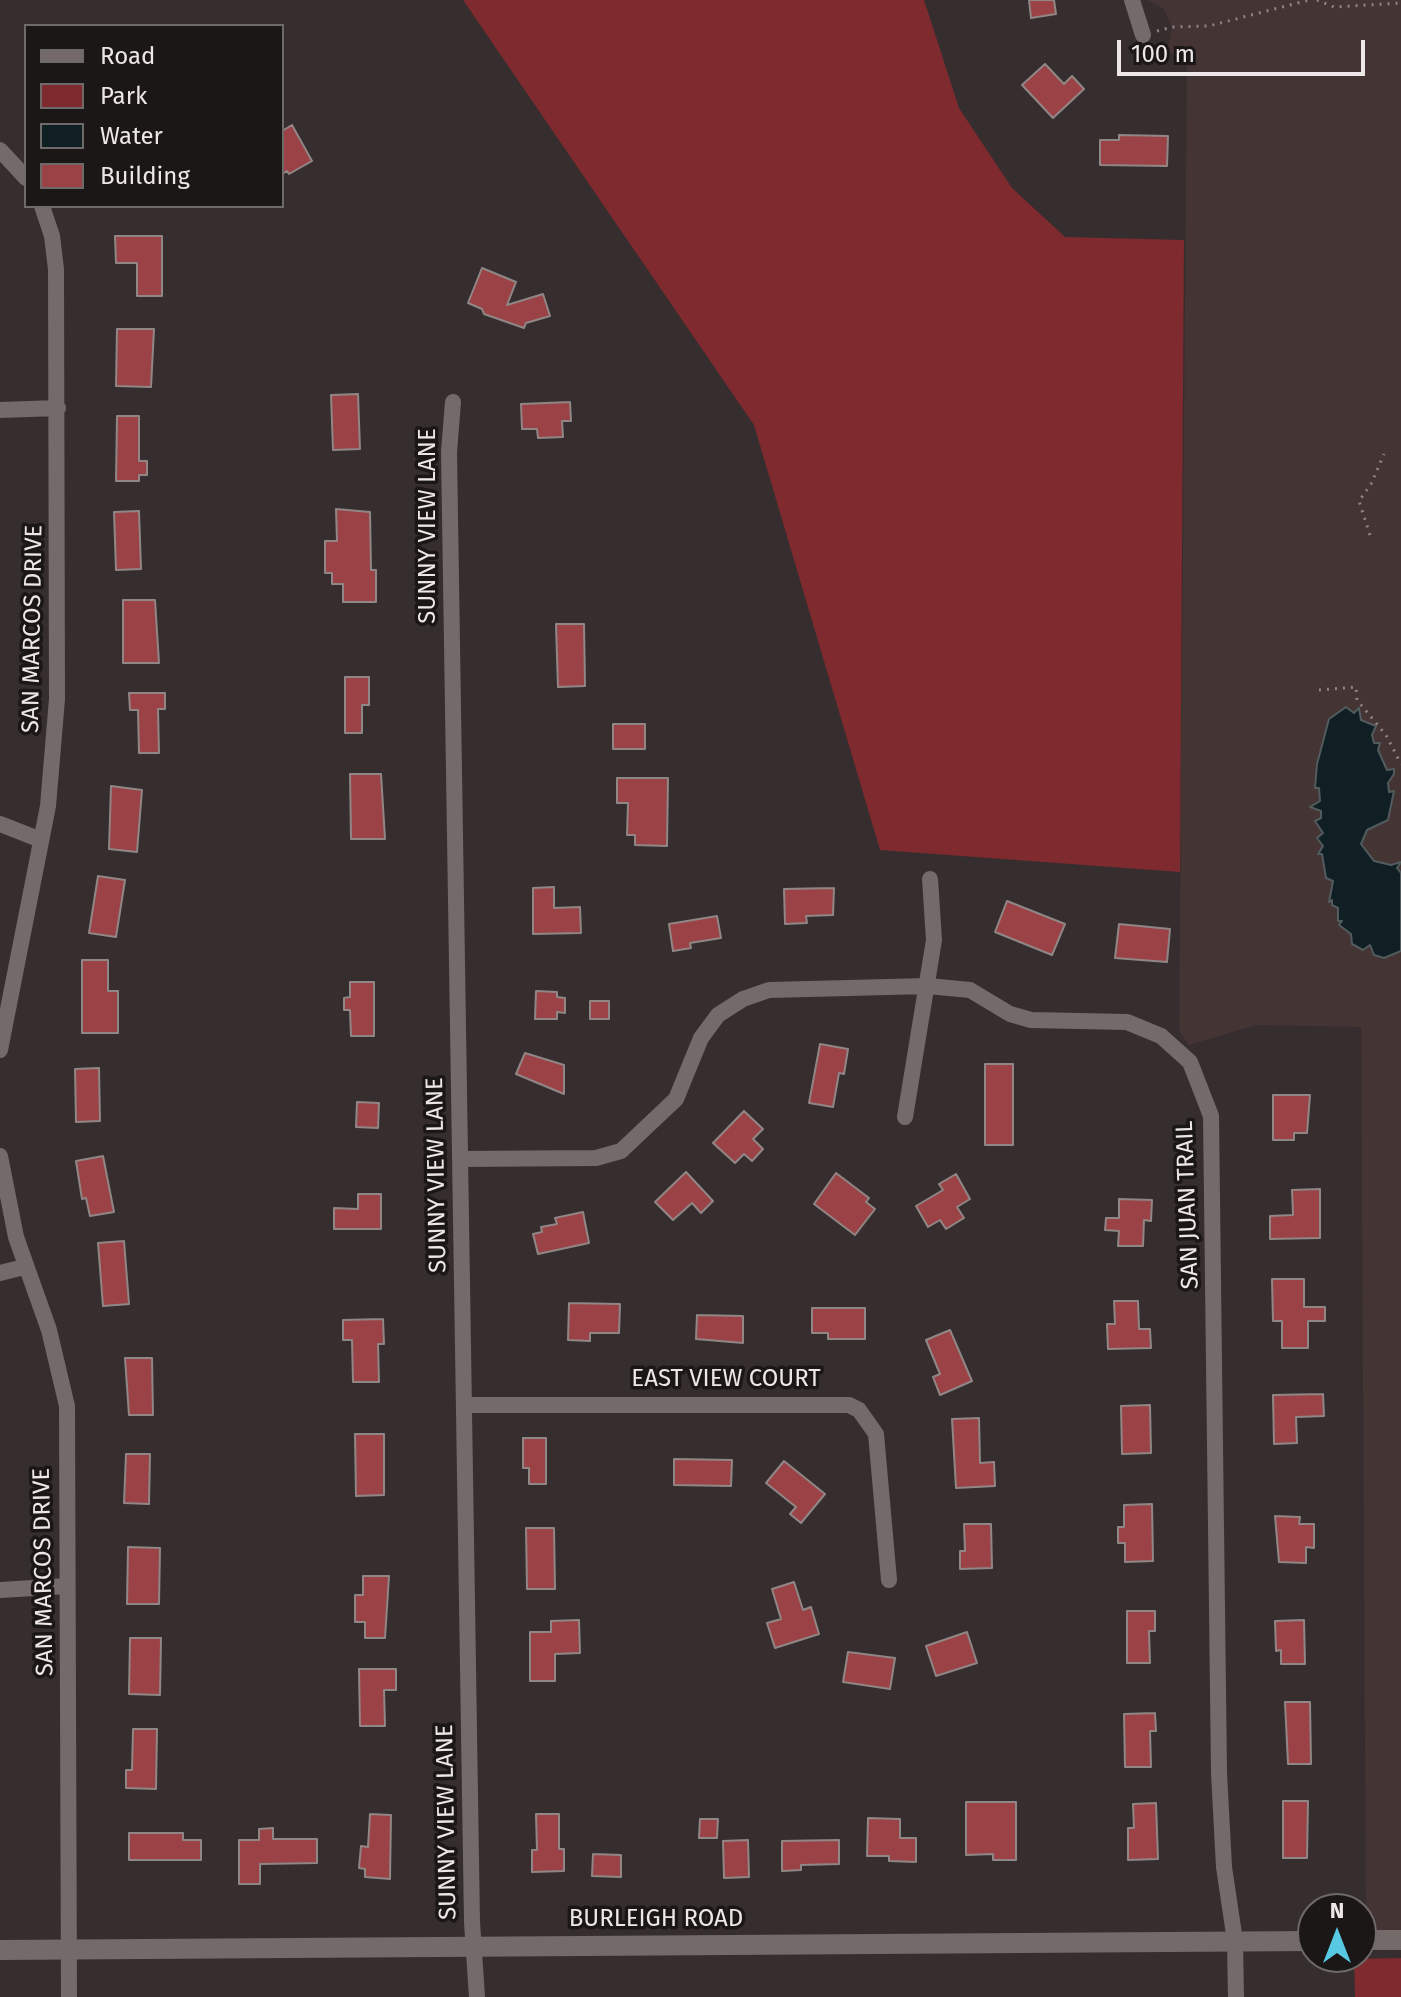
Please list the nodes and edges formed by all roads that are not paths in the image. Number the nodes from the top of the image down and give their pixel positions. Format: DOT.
graph roads {
  1 [pos="1132,0"];
  2 [pos="1143,35"];
  3 [pos="0,150"];
  4 [pos="24,175"];
  5 [pos="43,208"];
  6 [pos="453,402"];
  7 [pos="58,408"];
  8 [pos="0,410"];
  9 [pos="0,824"];
  10 [pos="41,840"];
  11 [pos="930,879"];
  12 [pos="928,986"];
  13 [pos="0,1050"];
  14 [pos="905,1117"];
  15 [pos="0,1156"];
  16 [pos="461,1159"];
  17 [pos="24,1267"];
  18 [pos="0,1273"];
  19 [pos="465,1405"];
  20 [pos="889,1580"];
  21 [pos="67,1586"];
  22 [pos="0,1590"];
  23 [pos="1377,1940"];
  24 [pos="1401,1940"];
  25 [pos="1235,1941"];
  26 [pos="1297,1941"];
  27 [pos="475,1947"];
  28 [pos="0,1950"];
  29 [pos="68,1950"];
  30 [pos="69,1997"];
  31 [pos="477,1997"];
  32 [pos="1236,1997"];
  1 -- 2 [label="street"];
  3 -- 4 [label="street"];
  5 -- 7 [label="street, SAN MARCOS DRIVE"];
  6 -- 16 [label="street, SUNNY VIEW LANE"];
  7 -- 8 [label="street"];
  7 -- 10 [label="street, SAN MARCOS DRIVE"];
  9 -- 10 [label="street"];
  10 -- 13 [label="street, SAN MARCOS DRIVE"];
  11 -- 12 [label="street"];
  12 -- 14 [label="street"];
  12 -- 16 [label="street, SAN JUAN TRAIL"];
  12 -- 25 [label="street, SAN JUAN TRAIL"];
  15 -- 17 [label="street, SAN MARCOS DRIVE"];
  16 -- 19 [label="street, SUNNY VIEW LANE"];
  17 -- 18 [label="street"];
  17 -- 21 [label="street, SAN MARCOS DRIVE"];
  19 -- 20 [label="street, EAST VIEW COURT"];
  19 -- 27 [label="street, SUNNY VIEW LANE"];
  21 -- 22 [label="street"];
  21 -- 29 [label="street, SAN MARCOS DRIVE"];
  23 -- 24 [label="street"];
  25 -- 26 [label="street, BURLEIGH ROAD"];
  25 -- 27 [label="street, BURLEIGH ROAD"];
  25 -- 32 [label="street, SAN JUAN TRAIL"];
  27 -- 29 [label="street, BURLEIGH ROAD"];
  27 -- 31 [label="street, SUNNY VIEW LANE"];
  28 -- 29 [label="street, BURLEIGH ROAD"];
  29 -- 30 [label="street, SAN MARCOS DRIVE"];
}
